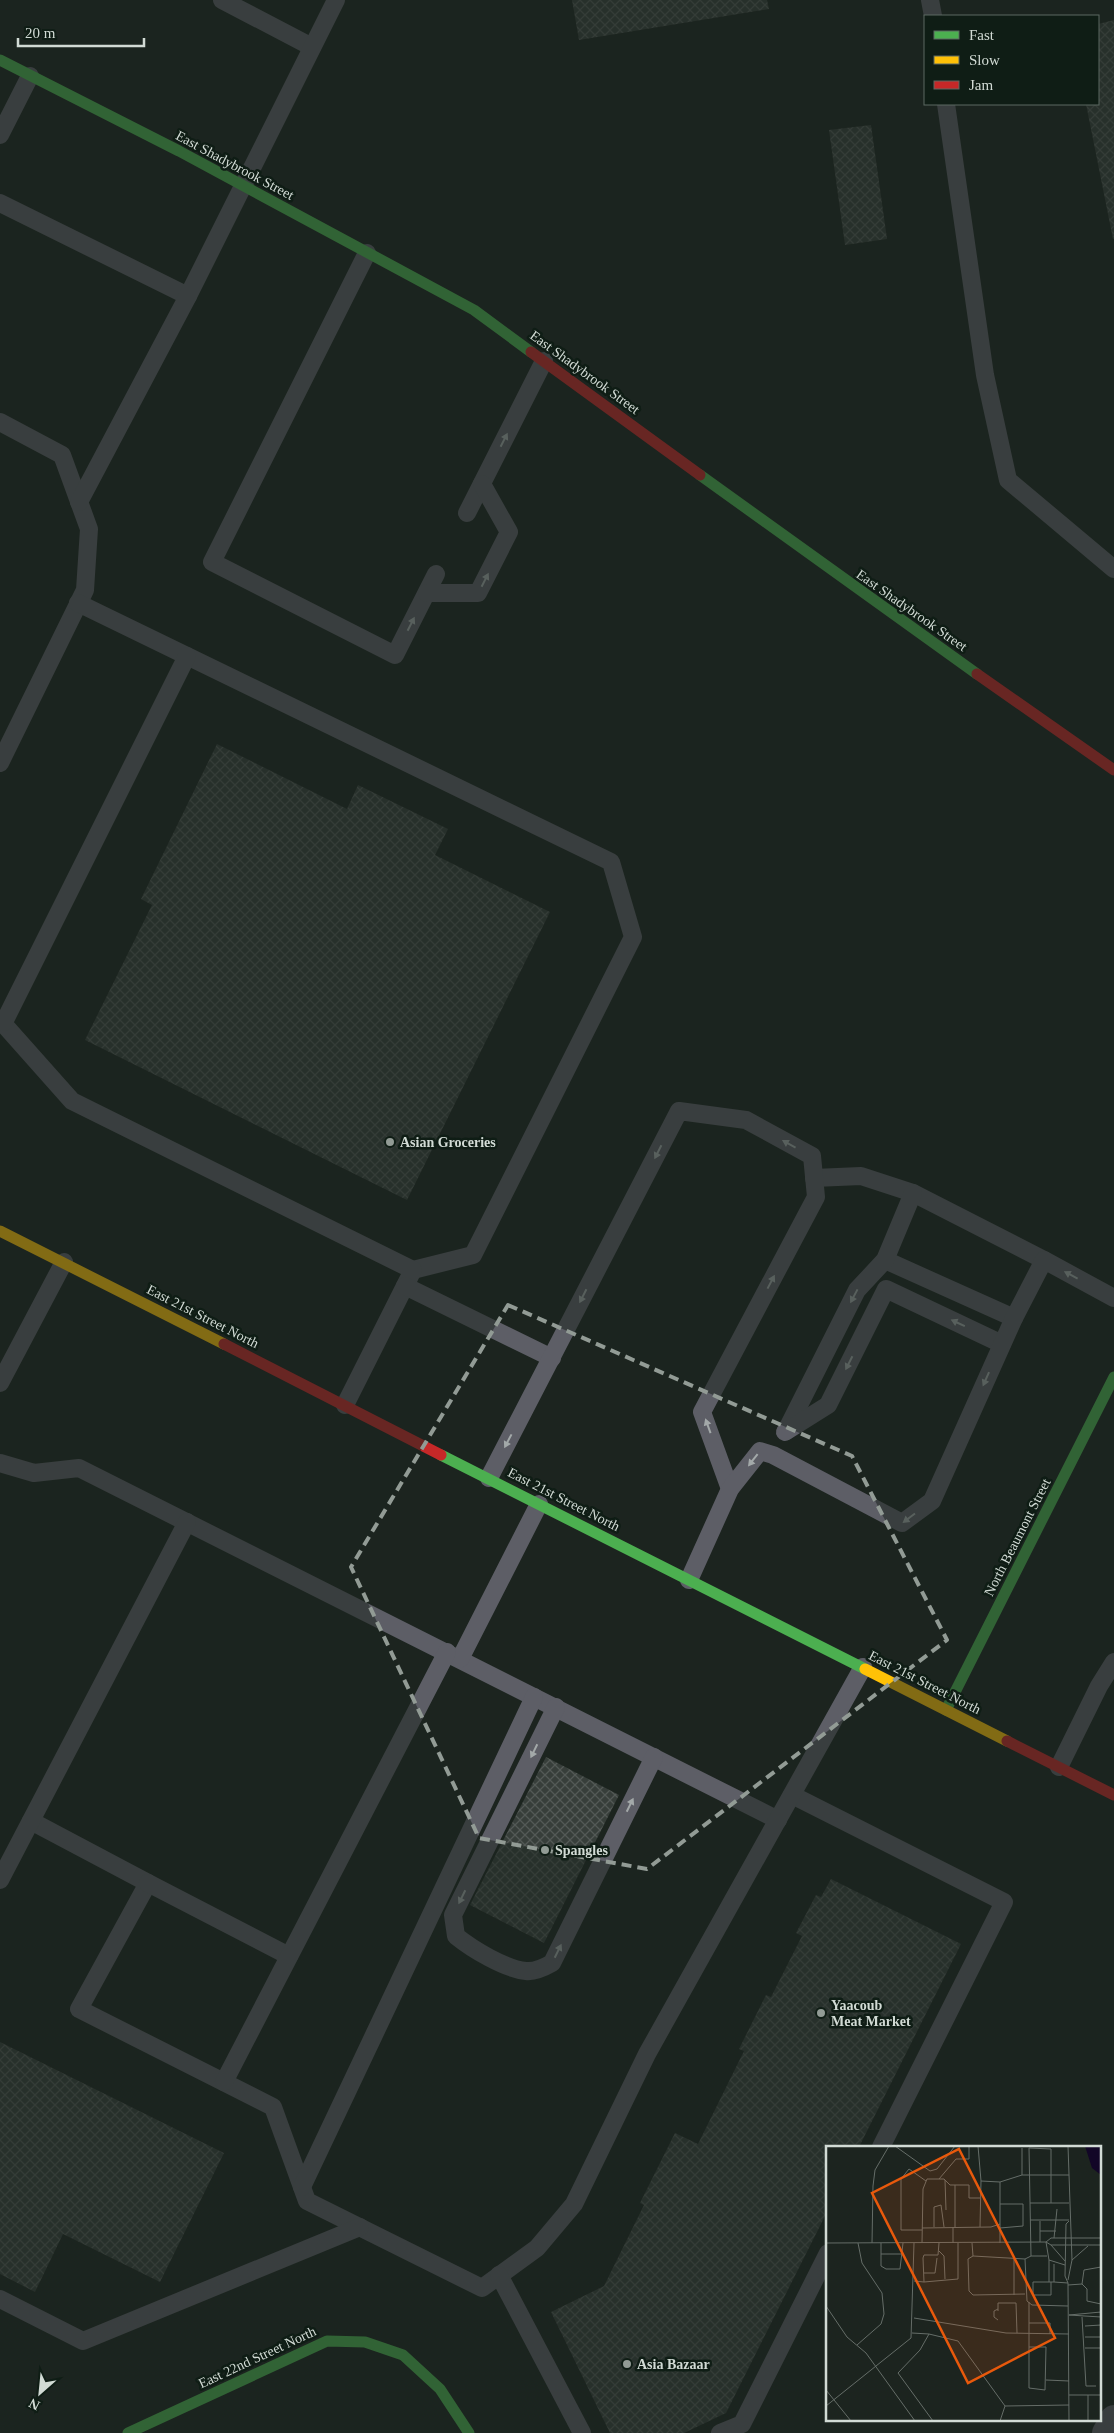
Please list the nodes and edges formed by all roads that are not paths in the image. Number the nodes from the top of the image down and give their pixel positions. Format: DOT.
graph roads {
  1 [pos="222,0"];
  2 [pos="336,0"];
  3 [pos="930,0"];
  4 [pos="253,7"];
  5 [pos="933,15"];
  6 [pos="312,47"];
  7 [pos="0,60"];
  8 [pos="30,76"];
  9 [pos="946,105"];
  10 [pos="0,135"];
  11 [pos="242,186"];
  12 [pos="0,203"];
  13 [pos="366,253"];
  14 [pos="188,296"];
  15 [pos="544,361"];
  16 [pos="0,422"];
  17 [pos="482,484"];
  18 [pos="79,502"];
  19 [pos="467,513"];
  20 [pos="1114,569"];
  21 [pos="436,574"];
  22 [pos="427,593"];
  23 [pos="78,603"];
  24 [pos="187,656"];
  25 [pos="0,763"];
  26 [pos="1114,770"];
  27 [pos="2,1021"];
  28 [pos="814,1178"];
  29 [pos="913,1193"];
  30 [pos="0,1231"];
  31 [pos="886,1260"];
  32 [pos="1044,1260"];
  33 [pos="64,1262"];
  34 [pos="409,1278"];
  35 [pos="1114,1298"];
  36 [pos="1014,1318"];
  37 [pos="1002,1344"];
  38 [pos="552,1358"];
  39 [pos="1114,1376"];
  40 [pos="0,1383"];
  41 [pos="345,1405"];
  42 [pos="785,1432"];
  43 [pos="774,1455"];
  44 [pos="0,1463"];
  45 [pos="488,1478"];
  46 [pos="730,1489"];
  47 [pos="540,1504"];
  48 [pos="187,1522"];
  49 [pos="689,1580"];
  50 [pos="453,1656"];
  51 [pos="1114,1662"];
  52 [pos="863,1668"];
  53 [pos="534,1697"];
  54 [pos="556,1707"];
  55 [pos="946,1710"];
  56 [pos="654,1757"];
  57 [pos="1059,1768"];
  58 [pos="792,1795"];
  59 [pos="1114,1795"];
  60 [pos="778,1820"];
  61 [pos="31,1821"];
  62 [pos="0,1880"];
  63 [pos="148,1883"];
  64 [pos="289,1956"];
  65 [pos="224,2082"];
  66 [pos="882,2146"];
  67 [pos="302,2187"];
  68 [pos="360,2227"];
  69 [pos="826,2257"];
  70 [pos="500,2275"];
  71 [pos="0,2298"];
  72 [pos="1114,2419"];
  73 [pos="128,2433"];
  74 [pos="469,2433"];
  75 [pos="582,2433"];
  76 [pos="720,2433"];
  77 [pos="1106,2433"];
  1 -- 4 [label="lane"];
  2 -- 6 [label="lane"];
  3 -- 5 [label="lane"];
  4 -- 6 [label="lane"];
  6 -- 11 [label="lane"];
  7 -- 8 [label="street, East Shadybrook Street"];
  8 -- 10 [label="lane"];
  8 -- 11 [label="street, East Shadybrook Street"];
  9 -- 20 [label="lane"];
  11 -- 13 [label="street, East Shadybrook Street"];
  11 -- 14 [label="lane"];
  12 -- 14 [label="lane"];
  13 -- 15 [label="street, East Shadybrook Street"];
  13 -- 22 [label="lane, one-way"];
  14 -- 18 [label="lane"];
  17 -- 15 [label="lane, one-way"];
  15 -- 26 [label="street, East Shadybrook Street"];
  16 -- 18 [label="lane"];
  17 -- 19 [label="lane"];
  22 -- 17 [label="lane, one-way"];
  18 -- 23 [label="lane"];
  21 -- 22 [label="lane"];
  23 -- 24 [label="lane"];
  23 -- 25 [label="lane"];
  24 -- 27 [label="lane"];
  24 -- 34 [label="lane"];
  27 -- 34 [label="lane"];
  28 -- 29 [label="lane"];
  28 -- 38 [label="lane, one-way"];
  46 -- 28 [label="lane, one-way"];
  29 -- 31 [label="lane"];
  29 -- 32 [label="lane"];
  30 -- 33 [label="street, East 21st Street North"];
  31 -- 36 [label="lane"];
  31 -- 42 [label="lane, one-way"];
  35 -- 32 [label="lane, one-way"];
  32 -- 36 [label="lane"];
  33 -- 40 [label="lane"];
  33 -- 41 [label="street, East 21st Street North"];
  34 -- 38 [label="lane"];
  34 -- 41 [label="lane"];
  36 -- 37 [label="lane"];
  37 -- 42 [label="lane, one-way"];
  37 -- 43 [label="lane, one-way"];
  38 -- 45 [label="lane, one-way"];
  39 -- 55 [label="street, North Beaumont Street"];
  41 -- 45 [label="street, East 21st Street North"];
  42 -- 43 [label="lane"];
  43 -- 46 [label="lane, one-way"];
  44 -- 48 [label="lane"];
  45 -- 47 [label="street, East 21st Street North"];
  46 -- 49 [label="lane"];
  47 -- 49 [label="street, East 21st Street North"];
  47 -- 50 [label="lane"];
  48 -- 50 [label="lane"];
  48 -- 61 [label="lane"];
  49 -- 52 [label="street, East 21st Street North"];
  50 -- 53 [label="lane"];
  50 -- 64 [label="lane"];
  51 -- 57 [label="lane"];
  52 -- 55 [label="street, East 21st Street North"];
  52 -- 58 [label="lane"];
  53 -- 54 [label="lane"];
  53 -- 67 [label="lane"];
  54 -- 56 [label="lane"];
  54 -- 56 [label="lane, one-way"];
  55 -- 57 [label="street, East 21st Street North"];
  56 -- 60 [label="lane"];
  57 -- 59 [label="street, East 21st Street North"];
  58 -- 60 [label="lane"];
  58 -- 66 [label="lane"];
  60 -- 70 [label="lane"];
  61 -- 62 [label="lane"];
  61 -- 63 [label="lane"];
  63 -- 64 [label="lane"];
  63 -- 65 [label="lane"];
  64 -- 65 [label="lane"];
  65 -- 67 [label="lane"];
  67 -- 68 [label="lane"];
  68 -- 70 [label="lane"];
  68 -- 71 [label="lane"];
  69 -- 76 [label="lane"];
  70 -- 75 [label="lane"];
  72 -- 77 [label="street"];
  73 -- 74 [label="street, East 22nd Street North"];
}
